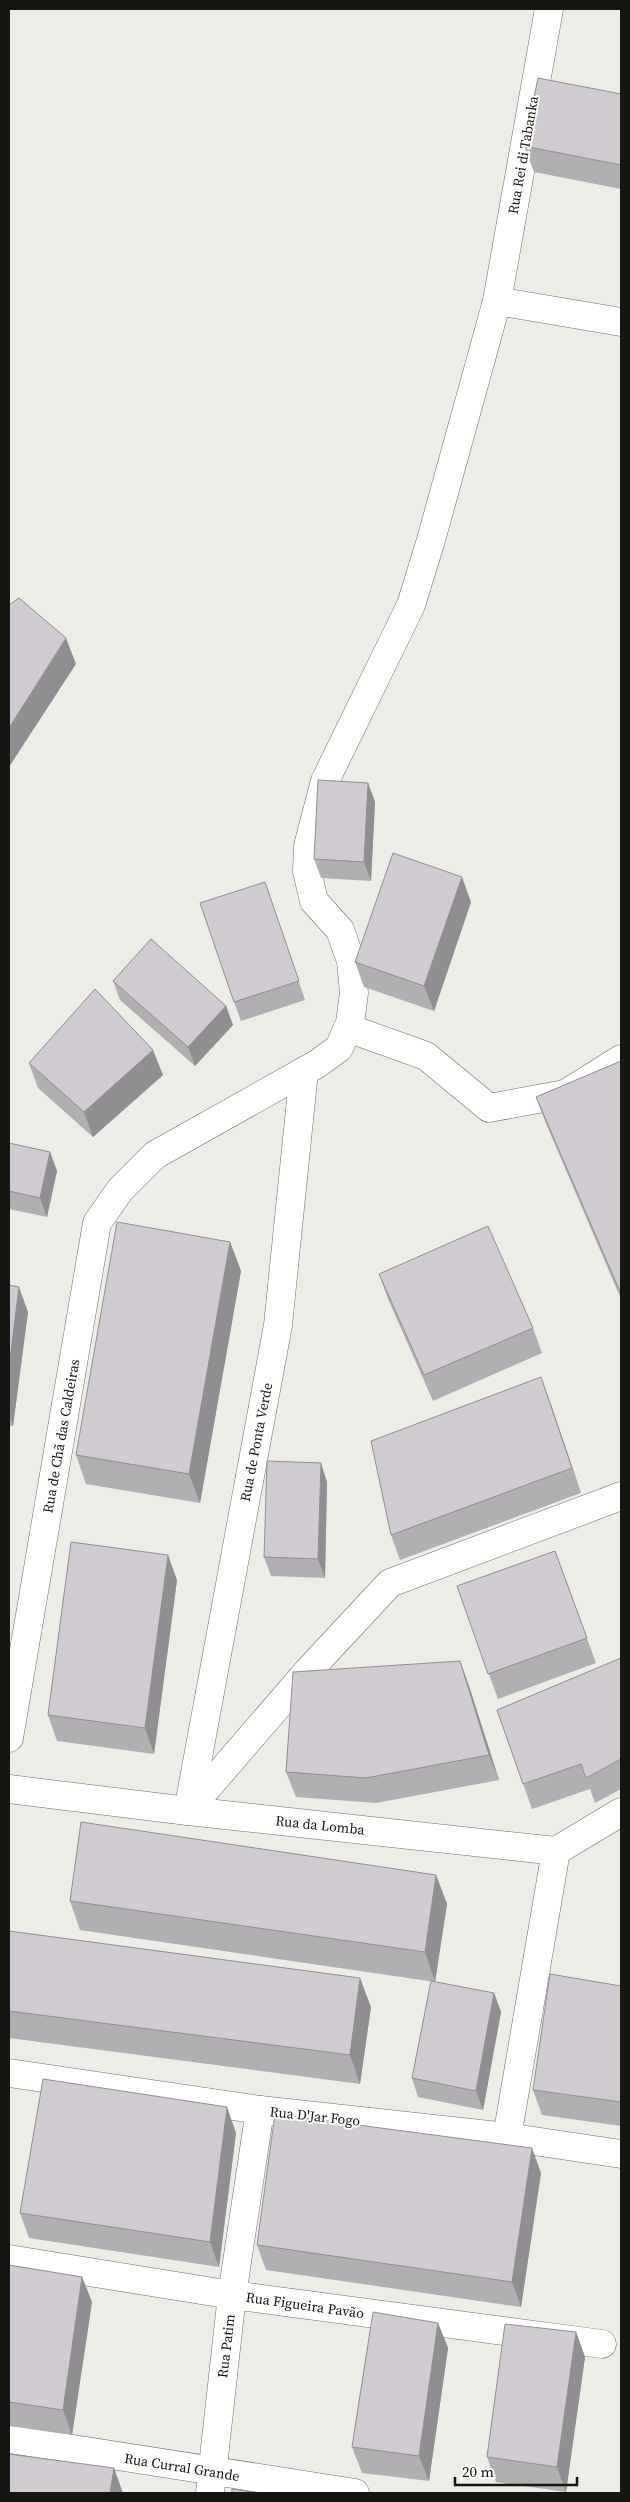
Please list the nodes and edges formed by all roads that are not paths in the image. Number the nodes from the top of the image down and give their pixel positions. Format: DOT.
graph roads {
  1 [pos="549,9"];
  2 [pos="497,301"];
  3 [pos="621,322"];
  4 [pos="348,1028"];
  5 [pos="621,1059"];
  6 [pos="304,1071"];
  7 [pos="621,1496"];
  8 [pos="9,1738"];
  9 [pos="9,1789"];
  10 [pos="188,1811"];
  11 [pos="621,1812"];
  12 [pos="556,1851"];
  13 [pos="9,2072"];
  14 [pos="260,2110"];
  15 [pos="507,2137"];
  16 [pos="621,2154"];
  17 [pos="9,2259"];
  18 [pos="232,2295"];
  19 [pos="602,2344"];
  20 [pos="9,2439"];
  21 [pos="210,2483"];
  22 [pos="355,2493"];
  1 -- 2 [label="street, Rua Rei di Tabanka"];
  2 -- 3 [label="street"];
  2 -- 4 [label="street, Rua Rei di Tabanka"];
  4 -- 5 [label="street"];
  4 -- 6 [label="street, Rua de Chã das Caldeiras"];
  6 -- 8 [label="street, Rua de Chã das Caldeiras"];
  6 -- 10 [label="street, Rua de Ponta Verde"];
  7 -- 10 [label="street"];
  9 -- 10 [label="street, Rua da Lomba"];
  10 -- 12 [label="street, Rua da Lomba"];
  11 -- 12 [label="street"];
  12 -- 15 [label="street"];
  13 -- 14 [label="street, Rua D'Jar Fogo"];
  14 -- 15 [label="street, Rua D'Jar Fogo"];
  14 -- 18 [label="street, Rua Patim"];
  15 -- 16 [label="street, Rua D'Jar Fogo"];
  17 -- 18 [label="street, Rua Figueira Pavão"];
  18 -- 19 [label="street, Rua Figueira Pavão"];
  18 -- 21 [label="street, Rua Patim"];
  20 -- 21 [label="street, Rua Curral Grande"];
  21 -- 22 [label="street, Rua Curral Grande"];
}
